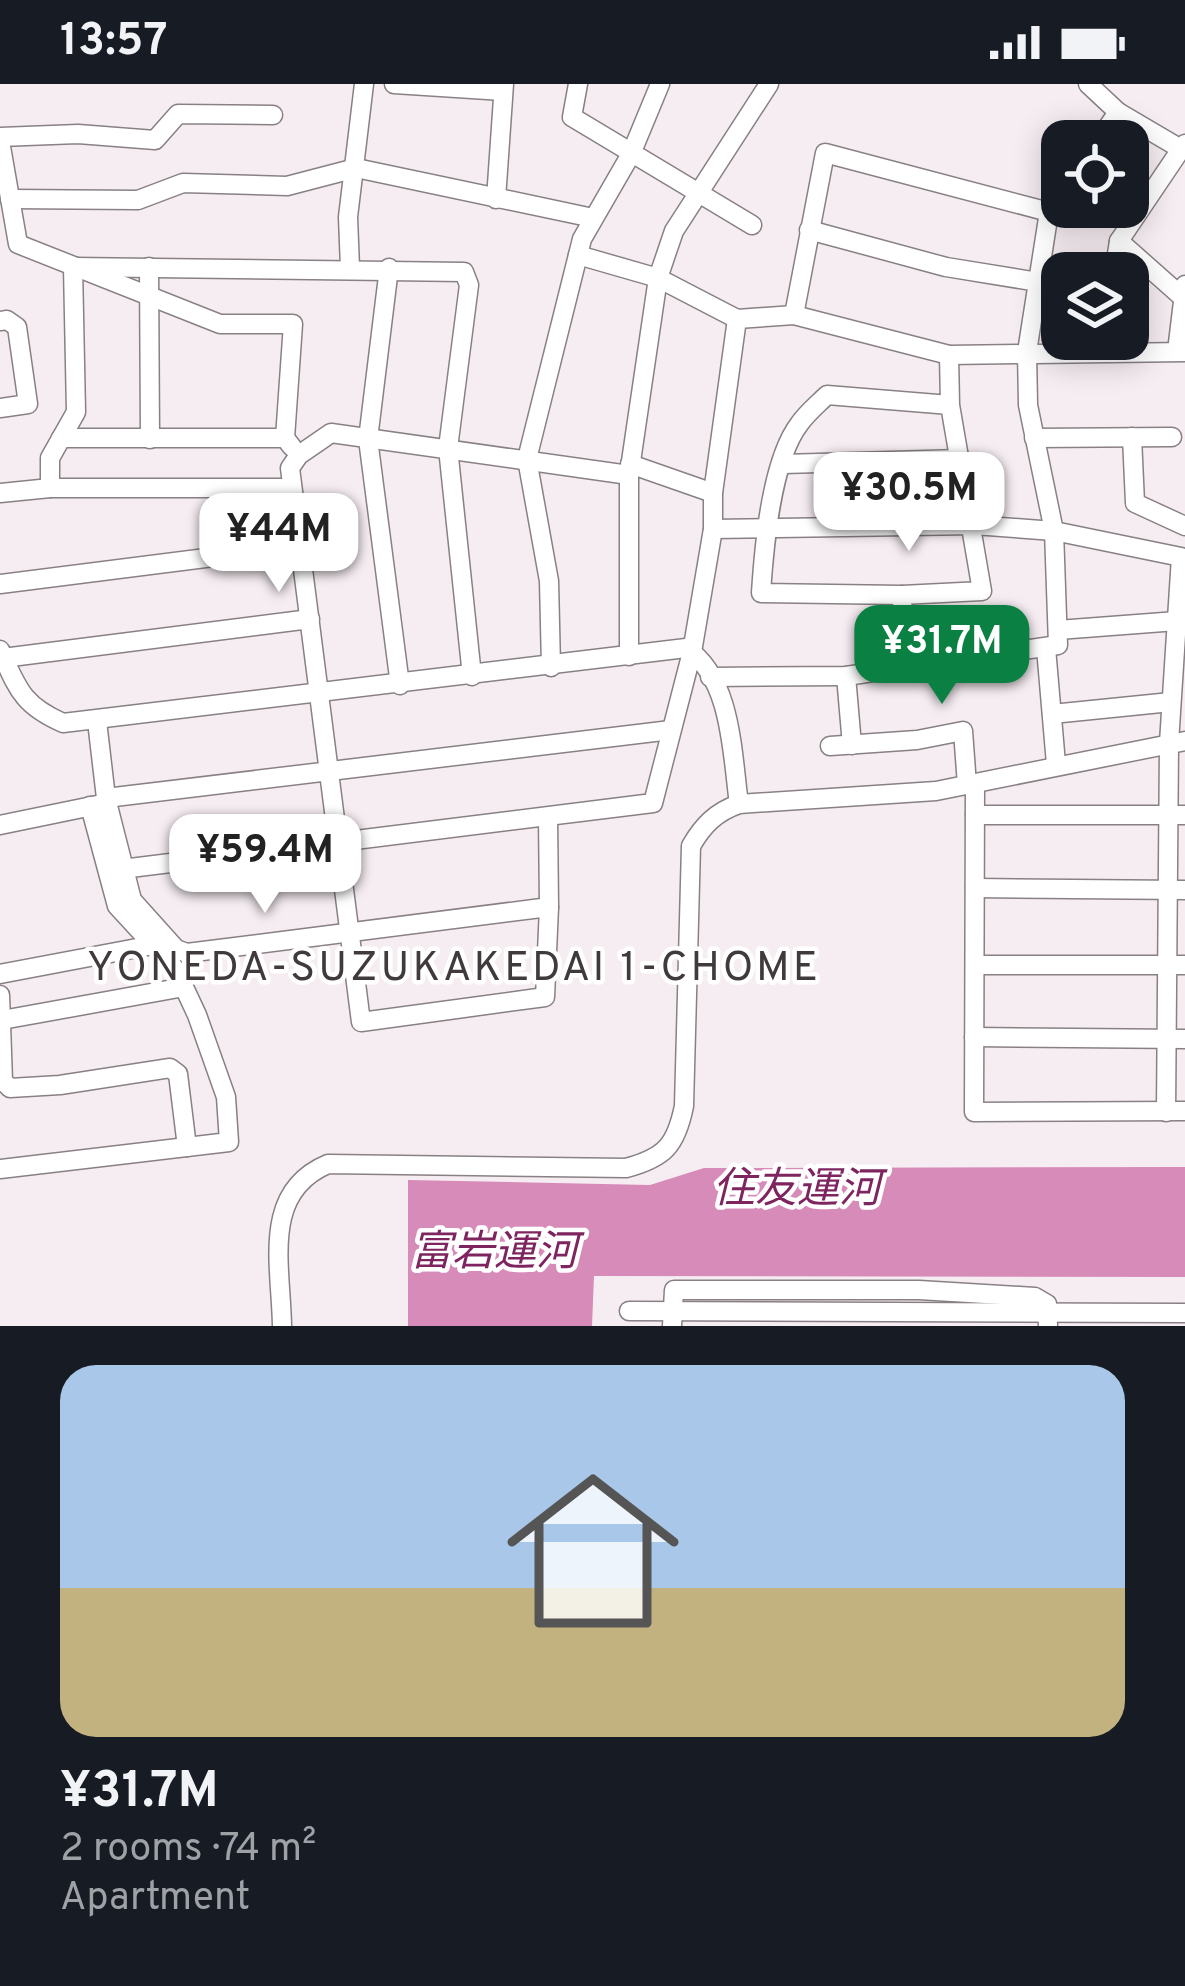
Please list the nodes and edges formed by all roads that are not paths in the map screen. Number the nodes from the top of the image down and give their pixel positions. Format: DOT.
graph roads {
  1 [pos="364,84"];
  2 [pos="394,84"];
  3 [pos="578,84"];
  4 [pos="660,84"];
  5 [pos="769,84"];
  6 [pos="1090,84"];
  7 [pos="504,87"];
  8 [pos="1118,112"];
  9 [pos="273,116"];
  10 [pos="1112,120"];
  11 [pos="0,139"];
  12 [pos="1183,147"];
  13 [pos="632,154"];
  14 [pos="356,168"];
  15 [pos="700,195"];
  16 [pos="10,199"];
  17 [pos="496,199"];
  18 [pos="1041,210"];
  19 [pos="593,218"];
  20 [pos="752,224"];
  21 [pos="1047,228"];
  22 [pos="809,230"];
  23 [pos="9,239"];
  24 [pos="1119,241"];
  25 [pos="1117,252"];
  26 [pos="578,255"];
  27 [pos="73,266"];
  28 [pos="149,267"];
  29 [pos="350,268"];
  30 [pos="388,268"];
  31 [pos="658,278"];
  32 [pos="1038,283"];
  33 [pos="1183,290"];
  34 [pos="149,297"];
  35 [pos="794,315"];
  36 [pos="736,320"];
  37 [pos="0,321"];
  38 [pos="1149,349"];
  39 [pos="1041,351"];
  40 [pos="1027,352"];
  41 [pos="1181,352"];
  42 [pos="950,355"];
  43 [pos="950,404"];
  44 [pos="0,408"];
  45 [pos="1132,437"];
  46 [pos="1172,437"];
  47 [pos="61,438"];
  48 [pos="285,438"];
  49 [pos="1034,438"];
  50 [pos="150,439"];
  51 [pos="368,439"];
  52 [pos="448,448"];
  53 [pos="299,455"];
  54 [pos="527,459"];
  55 [pos="961,459"];
  56 [pos="783,464"];
  57 [pos="630,469"];
  58 [pos="50,488"];
  59 [pos="291,488"];
  60 [pos="713,493"];
  61 [pos="0,494"];
  62 [pos="974,525"];
  63 [pos="1185,526"];
  64 [pos="712,529"];
  65 [pos="765,530"];
  66 [pos="1054,531"];
  67 [pos="300,546"];
  68 [pos="0,584"];
  69 [pos="902,595"];
  70 [pos="310,619"];
  71 [pos="1177,622"];
  72 [pos="1058,631"];
  73 [pos="1046,648"];
  74 [pos="692,652"];
  75 [pos="2,654"];
  76 [pos="629,656"];
  77 [pos="551,667"];
  78 [pos="904,670"];
  79 [pos="472,676"];
  80 [pos="846,676"];
  81 [pos="710,677"];
  82 [pos="400,685"];
  83 [pos="321,694"];
  84 [pos="1172,702"];
  85 [pos="1052,713"];
  86 [pos="97,721"];
  87 [pos="671,730"];
  88 [pos="1177,742"];
  89 [pos="852,745"];
  90 [pos="830,746"];
  91 [pos="1056,764"];
  92 [pos="329,771"];
  93 [pos="971,784"];
  94 [pos="101,802"];
  95 [pos="739,804"];
  96 [pos="975,815"];
  97 [pos="1177,815"];
  98 [pos="548,817"];
  99 [pos="0,825"];
  100 [pos="339,843"];
  101 [pos="122,869"];
  102 [pos="975,888"];
  103 [pos="1176,890"];
  104 [pos="549,908"];
  105 [pos="350,933"];
  106 [pos="153,946"];
  107 [pos="975,965"];
  108 [pos="1176,965"];
  109 [pos="0,974"];
  110 [pos="184,987"];
  111 [pos="0,995"];
  112 [pos="2,1020"];
  113 [pos="974,1036"];
  114 [pos="1176,1038"];
  115 [pos="1175,1112"];
  116 [pos="187,1147"];
  117 [pos="0,1169"];
  118 [pos="629,1311"];
  119 [pos="1185,1313"];
  120 [pos="672,1319"];
  121 [pos="861,1319"];
  122 [pos="1048,1319"];
  123 [pos="282,1326"];
  1 -- 14 [label="street"];
  2 -- 7 [label="street"];
  3 -- 13 [label="street"];
  4 -- 13 [label="street"];
  5 -- 15 [label="street"];
  6 -- 8 [label="street"];
  7 -- 17 [label="street"];
  8 -- 10 [label="street"];
  8 -- 12 [label="street"];
  9 -- 11 [label="street"];
  11 -- 16 [label="street"];
  12 -- 24 [label="street"];
  13 -- 15 [label="street"];
  13 -- 19 [label="street"];
  14 -- 16 [label="street"];
  14 -- 17 [label="street"];
  14 -- 29 [label="street"];
  15 -- 20 [label="street"];
  15 -- 31 [label="street"];
  16 -- 23 [label="street"];
  17 -- 19 [label="street"];
  18 -- 22 [label="street"];
  19 -- 26 [label="street"];
  21 -- 32 [label="street"];
  22 -- 32 [label="street"];
  22 -- 35 [label="street"];
  23 -- 27 [label="street"];
  24 -- 25 [label="street"];
  24 -- 33 [label="street"];
  26 -- 31 [label="street"];
  26 -- 54 [label="street"];
  27 -- 28 [label="street"];
  27 -- 34 [label="street"];
  27 -- 47 [label="street"];
  28 -- 29 [label="street"];
  28 -- 34 [label="street"];
  29 -- 30 [label="street"];
  30 -- 51 [label="street"];
  30 -- 52 [label="street"];
  31 -- 36 [label="street"];
  31 -- 57 [label="street"];
  32 -- 40 [label="street"];
  33 -- 41 [label="street"];
  34 -- 48 [label="street"];
  34 -- 50 [label="street"];
  35 -- 36 [label="street"];
  35 -- 42 [label="street"];
  36 -- 60 [label="street"];
  37 -- 44 [label="street"];
  38 -- 41 [label="street"];
  39 -- 40 [label="street"];
  40 -- 42 [label="street"];
  40 -- 49 [label="street"];
  42 -- 43 [label="street"];
  43 -- 55 [label="street"];
  43 -- 56 [label="street"];
  45 -- 46 [label="street"];
  45 -- 49 [label="street"];
  45 -- 63 [label="street"];
  47 -- 50 [label="street"];
  47 -- 58 [label="street"];
  48 -- 50 [label="street"];
  48 -- 53 [label="street"];
  49 -- 66 [label="street"];
  51 -- 52 [label="street"];
  51 -- 53 [label="street"];
  51 -- 82 [label="street"];
  52 -- 54 [label="street"];
  52 -- 79 [label="street"];
  53 -- 59 [label="street"];
  54 -- 57 [label="street"];
  54 -- 77 [label="street"];
  55 -- 56 [label="street"];
  55 -- 62 [label="street"];
  56 -- 65 [label="street"];
  57 -- 60 [label="street"];
  57 -- 76 [label="street"];
  58 -- 59 [label="street"];
  58 -- 61 [label="street"];
  59 -- 67 [label="street"];
  60 -- 64 [label="street"];
  62 -- 65 [label="street"];
  62 -- 66 [label="street"];
  62 -- 69 [label="street"];
  64 -- 65 [label="street"];
  64 -- 74 [label="street"];
  65 -- 69 [label="street"];
  66 -- 71 [label="street"];
  66 -- 72 [label="street"];
  67 -- 68 [label="street"];
  67 -- 70 [label="street"];
  69 -- 78 [label="street"];
  70 -- 75 [label="street"];
  70 -- 83 [label="street"];
  71 -- 72 [label="street"];
  71 -- 84 [label="street"];
  72 -- 73 [label="street"];
  73 -- 78 [label="street"];
  73 -- 85 [label="street"];
  74 -- 76 [label="street"];
  74 -- 81 [label="street"];
  74 -- 87 [label="street"];
  75 -- 86 [label="street"];
  76 -- 77 [label="street"];
  77 -- 79 [label="street"];
  78 -- 80 [label="street"];
  79 -- 82 [label="street"];
  80 -- 81 [label="street"];
  80 -- 89 [label="street"];
  81 -- 95 [label="street"];
  82 -- 83 [label="street"];
  83 -- 86 [label="street"];
  83 -- 92 [label="street"];
  84 -- 85 [label="street"];
  84 -- 88 [label="street"];
  85 -- 91 [label="street"];
  86 -- 94 [label="street"];
  87 -- 92 [label="street"];
  87 -- 98 [label="street"];
  88 -- 91 [label="street"];
  88 -- 97 [label="street"];
  89 -- 90 [label="street"];
  89 -- 93 [label="street"];
  91 -- 93 [label="street"];
  92 -- 94 [label="street"];
  92 -- 100 [label="street"];
  93 -- 95 [label="street"];
  93 -- 96 [label="street"];
  94 -- 99 [label="street"];
  94 -- 101 [label="street"];
  94 -- 106 [label="street"];
  95 -- 123 [label="street"];
  96 -- 97 [label="street"];
  96 -- 102 [label="street"];
  97 -- 103 [label="street"];
  98 -- 100 [label="street"];
  98 -- 104 [label="street"];
  100 -- 101 [label="street"];
  100 -- 105 [label="street"];
  101 -- 105 [label="street"];
  102 -- 103 [label="street"];
  102 -- 107 [label="street"];
  103 -- 108 [label="street"];
  104 -- 105 [label="street"];
  104 -- 105 [label="street"];
  106 -- 109 [label="street"];
  106 -- 110 [label="street"];
  107 -- 108 [label="street"];
  107 -- 113 [label="street"];
  108 -- 114 [label="street"];
  110 -- 112 [label="street"];
  110 -- 116 [label="street"];
  111 -- 112 [label="street"];
  112 -- 116 [label="street"];
  113 -- 114 [label="street"];
  113 -- 115 [label="street"];
  114 -- 115 [label="street"];
  116 -- 117 [label="street"];
  118 -- 120 [label="street"];
  119 -- 122 [label="street"];
  120 -- 121 [label="street"];
  120 -- 122 [label="street"];
  121 -- 122 [label="street"];
}
